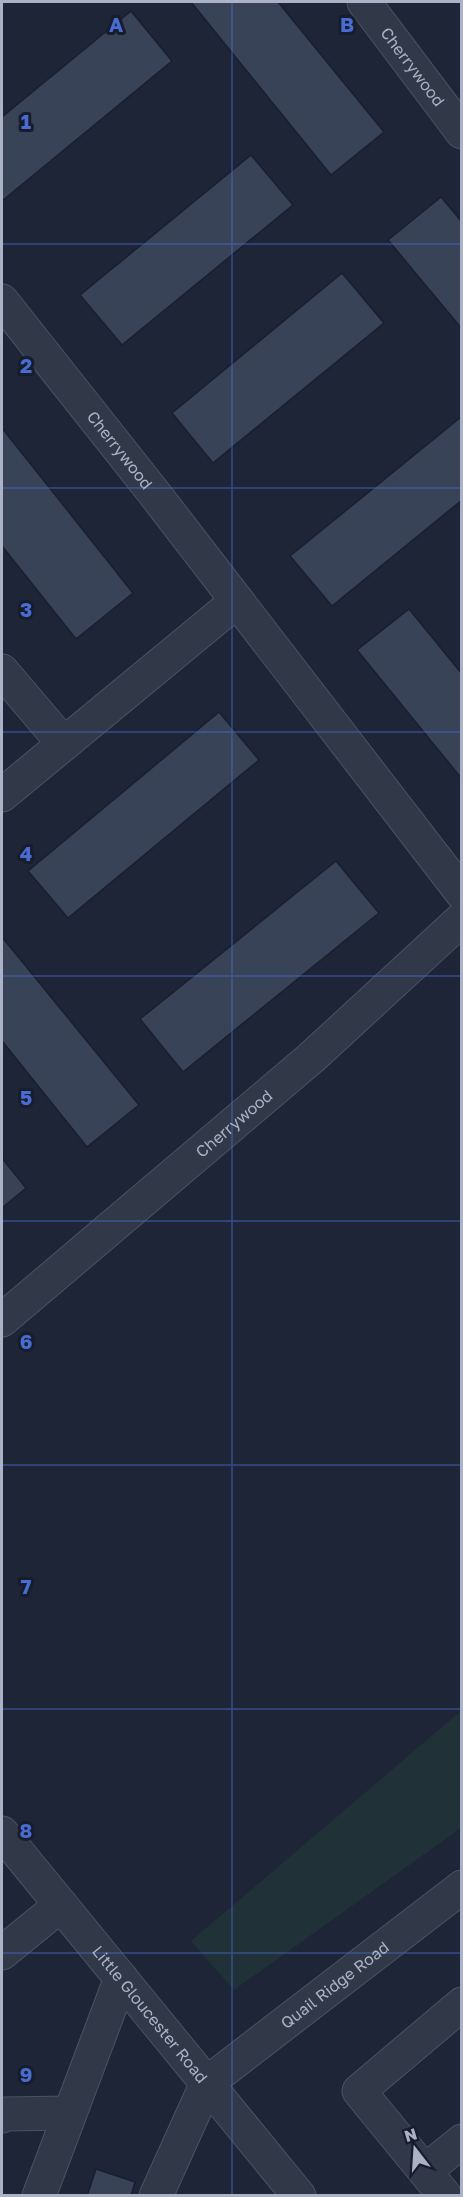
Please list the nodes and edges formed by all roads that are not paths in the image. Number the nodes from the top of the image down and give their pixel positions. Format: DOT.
graph roads {
  1 [pos="364,2"];
  2 [pos="462,132"];
  3 [pos="2,301"];
  4 [pos="237,601"];
  5 [pos="2,671"];
  6 [pos="64,744"];
  7 [pos="2,795"];
  8 [pos="462,893"];
  9 [pos="462,919"];
  10 [pos="2,1320"];
  11 [pos="2,1833"];
  12 [pos="462,1887"];
  13 [pos="61,1905"];
  14 [pos="2,1953"];
  15 [pos="121,1978"];
  16 [pos="462,2004"];
  17 [pos="207,2083"];
  18 [pos="70,2113"];
  19 [pos="2,2116"];
  20 [pos="462,2141"];
  21 [pos="435,2183"];
  22 [pos="39,2196"];
  23 [pos="156,2196"];
  24 [pos="299,2196"];
  1 -- 2 [label="street, Cherrywood"];
  3 -- 4 [label="street, Cherrywood"];
  4 -- 6 [label="street"];
  4 -- 8 [label="street, Cherrywood"];
  5 -- 6 [label="street"];
  6 -- 7 [label="street"];
  9 -- 10 [label="street, Cherrywood"];
  11 -- 13 [label="street, Little Gloucester Road"];
  12 -- 17 [label="street, Quail Ridge Road"];
  13 -- 14 [label="street"];
  13 -- 15 [label="street, Little Gloucester Road"];
  15 -- 17 [label="street, Little Gloucester Road"];
  15 -- 18 [label="street"];
  16 -- 21 [label="street"];
  17 -- 23 [label="street"];
  17 -- 24 [label="street, Little Gloucester Road"];
  18 -- 19 [label="street"];
  18 -- 22 [label="street"];
  20 -- 21 [label="street"];
}
